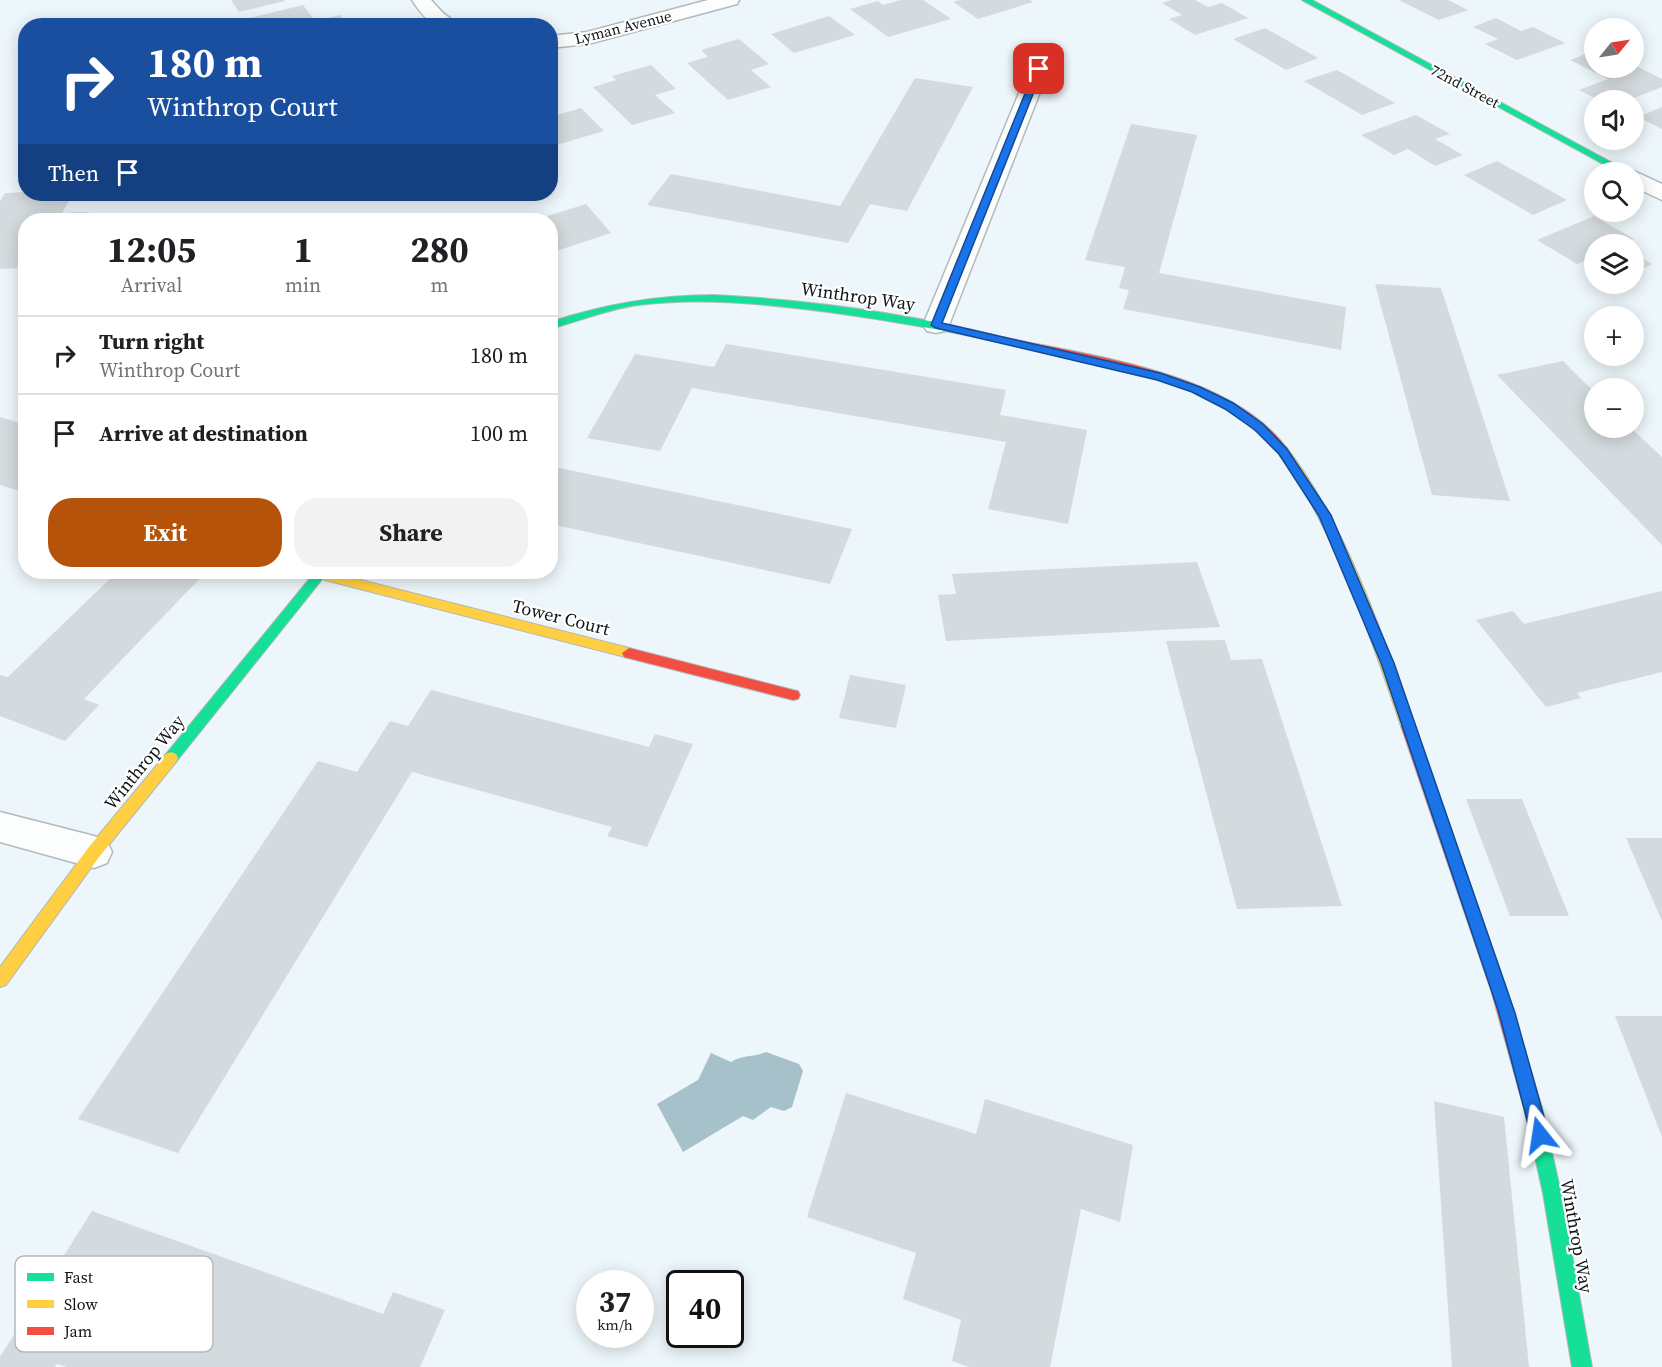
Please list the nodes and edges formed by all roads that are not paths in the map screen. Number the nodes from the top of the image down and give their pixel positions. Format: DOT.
graph roads {
  1 [pos="421,0"];
  2 [pos="730,0"];
  3 [pos="1306,0"];
  4 [pos="438,18"];
  5 [pos="558,41"];
  6 [pos="1039,69"];
  7 [pos="1606,162"];
  8 [pos="1644,183"];
  9 [pos="1662,193"];
  10 [pos="558,323"];
  11 [pos="936,325"];
  12 [pos="317,579"];
  13 [pos="345,579"];
  14 [pos="793,695"];
  15 [pos="0,827"];
  16 [pos="94,852"];
  17 [pos="0,980"];
  18 [pos="1582,1367"];
  1 -- 4 [label="street"];
  2 -- 5 [label="street, Lyman Avenue"];
  3 -- 7 [label="street, 72nd Street"];
  6 -- 11 [label="street"];
  8 -- 9 [label="street"];
  10 -- 11 [label="street, Winthrop Way"];
  11 -- 18 [label="street, Winthrop Way"];
  12 -- 16 [label="street, Winthrop Way"];
  13 -- 14 [label="street, Tower Court"];
  15 -- 16 [label="street"];
  16 -- 17 [label="street, Winthrop Way"];
}
